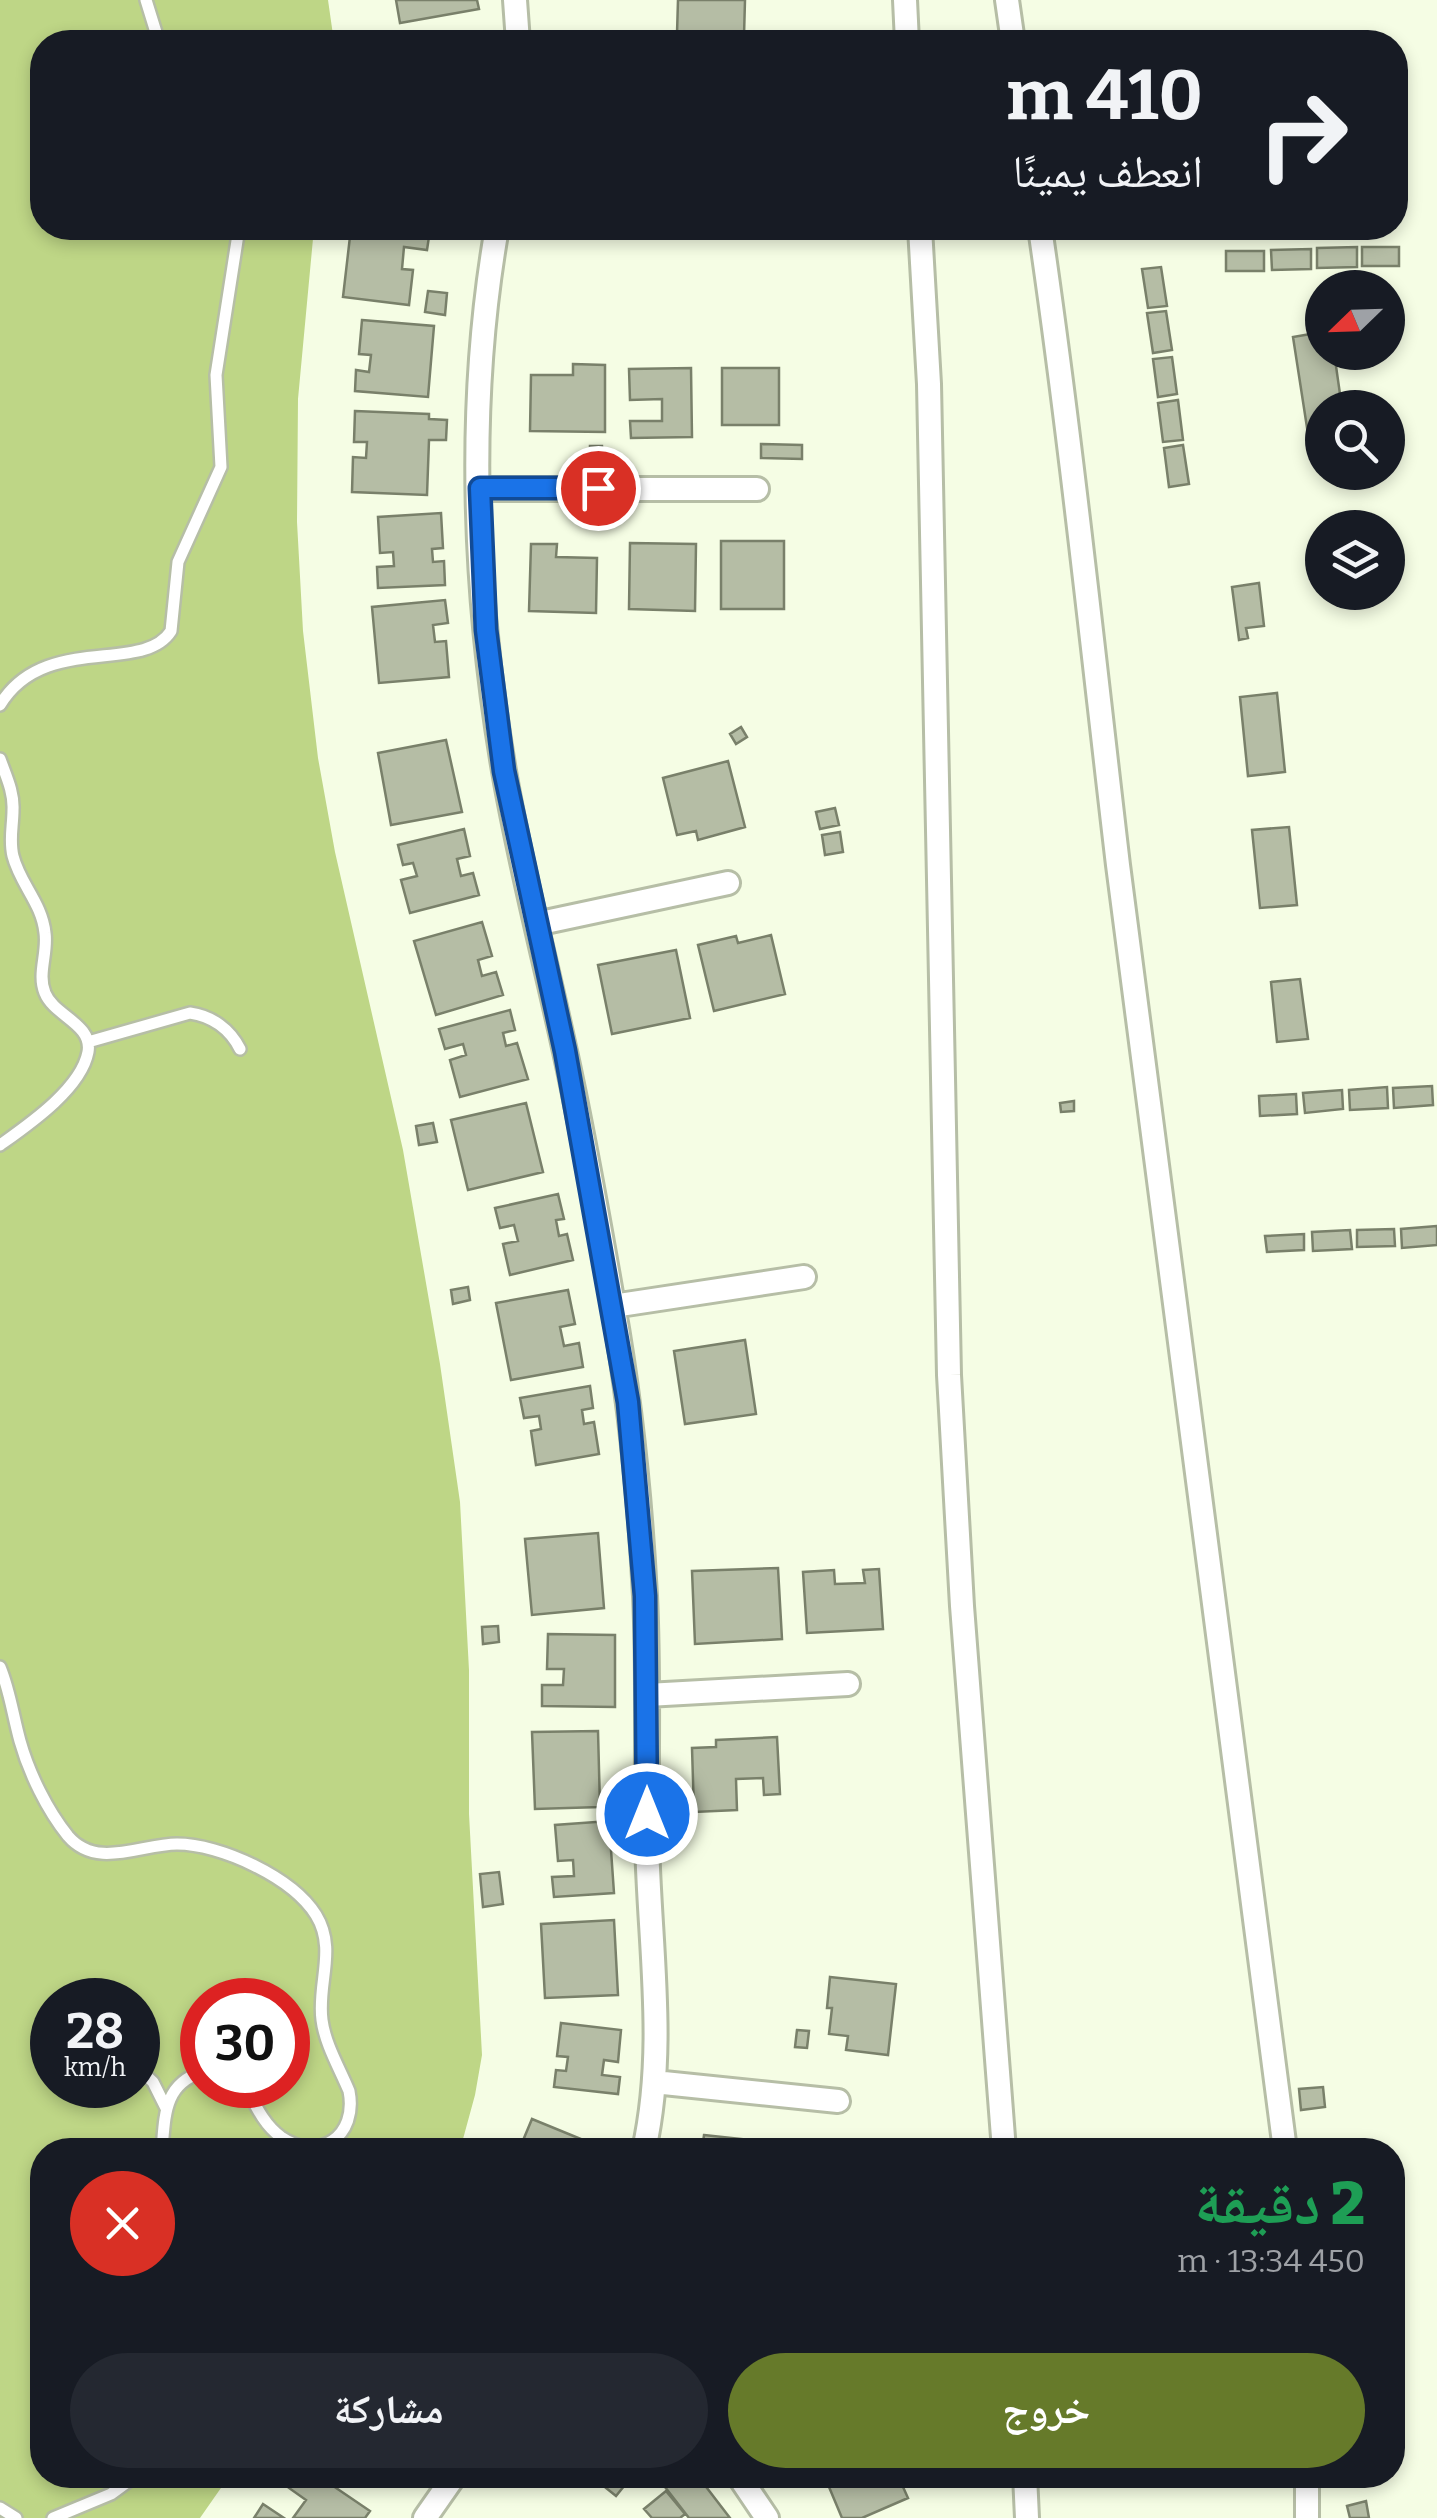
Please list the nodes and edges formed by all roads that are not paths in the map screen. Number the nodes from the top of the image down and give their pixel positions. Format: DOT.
graph roads {
  1 [pos="146,0"];
  2 [pos="515,0"];
  3 [pos="904,0"];
  4 [pos="1007,0"];
  5 [pos="156,30"];
  6 [pos="517,30"];
  7 [pos="906,30"];
  8 [pos="1011,30"];
  9 [pos="237,240"];
  10 [pos="495,240"];
  11 [pos="921,240"];
  12 [pos="1042,240"];
  13 [pos="480,488"];
  14 [pos="756,489"];
  15 [pos="0,705"];
  16 [pos="0,759"];
  17 [pos="728,883"];
  18 [pos="536,924"];
  19 [pos="88,1042"];
  20 [pos="240,1049"];
  21 [pos="0,1145"];
  22 [pos="804,1277"];
  23 [pos="613,1306"];
  24 [pos="0,1667"];
  25 [pos="848,1684"];
  26 [pos="647,1694"];
  27 [pos="180,2082"];
  28 [pos="654,2082"];
  29 [pos="160,2093"];
  30 [pos="838,2101"];
  31 [pos="166,2108"];
  32 [pos="258,2108"];
  33 [pos="163,2138"];
  34 [pos="286,2138"];
  35 [pos="334,2138"];
  36 [pos="646,2138"];
  37 [pos="1003,2138"];
  38 [pos="1283,2138"];
  39 [pos="119,2488"];
  40 [pos="446,2488"];
  41 [pos="747,2488"];
  42 [pos="1025,2488"];
  43 [pos="1307,2488"];
  44 [pos="0,2508"];
  45 [pos="16,2518"];
  46 [pos="52,2518"];
  47 [pos="424,2518"];
  48 [pos="767,2518"];
  49 [pos="1027,2518"];
  50 [pos="1307,2518"];
  1 -- 5 [label="lane"];
  2 -- 6 [label="street"];
  3 -- 7 [label="street"];
  4 -- 8 [label="street"];
  9 -- 15 [label="lane"];
  10 -- 13 [label="street"];
  11 -- 37 [label="street"];
  12 -- 38 [label="street"];
  13 -- 14 [label="street"];
  13 -- 18 [label="street"];
  16 -- 19 [label="lane"];
  17 -- 18 [label="street"];
  18 -- 23 [label="street"];
  19 -- 20 [label="lane"];
  19 -- 21 [label="lane"];
  22 -- 23 [label="street"];
  23 -- 26 [label="street"];
  24 -- 35 [label="lane"];
  25 -- 26 [label="street"];
  26 -- 28 [label="street"];
  27 -- 31 [label="lane"];
  28 -- 30 [label="street"];
  28 -- 36 [label="street"];
  29 -- 31 [label="lane"];
  31 -- 33 [label="lane"];
  32 -- 34 [label="lane"];
  39 -- 46 [label="lane"];
  40 -- 47 [label="street"];
  41 -- 48 [label="street"];
  42 -- 49 [label="street"];
  43 -- 50 [label="street"];
  44 -- 45 [label="lane"];
}
